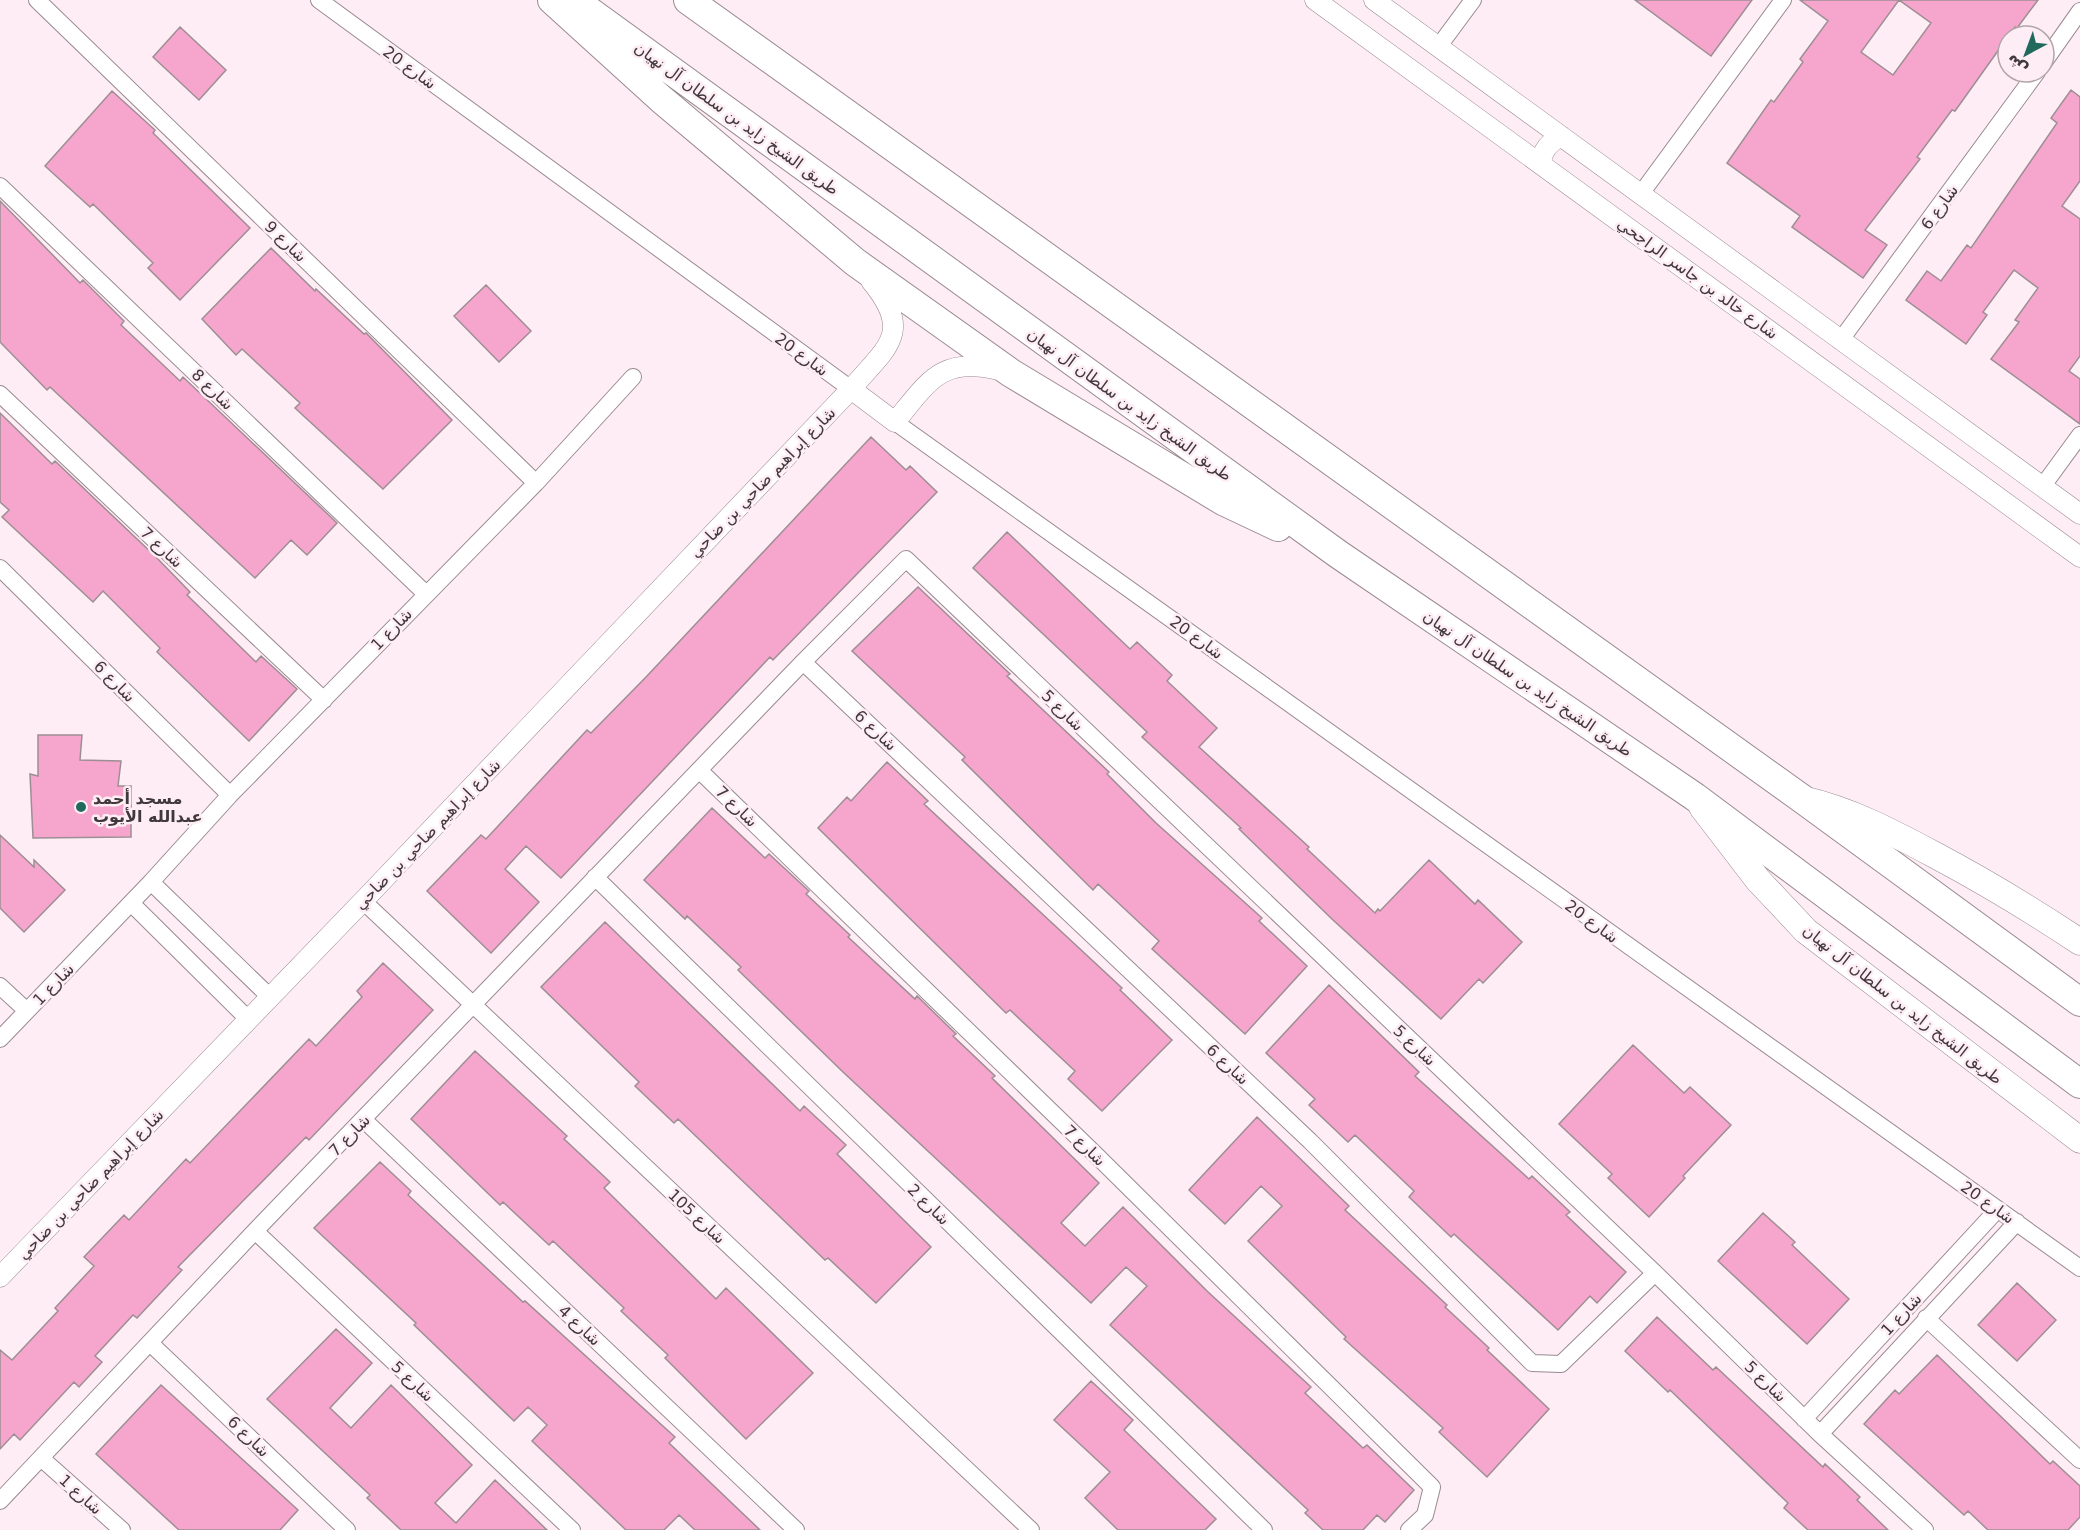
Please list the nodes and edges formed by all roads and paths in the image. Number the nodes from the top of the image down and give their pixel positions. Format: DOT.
graph roads {
  1 [pos="37,0"];
  2 [pos="319,0"];
  3 [pos="552,0"];
  4 [pos="574,0"];
  5 [pos="688,0"];
  6 [pos="1315,0"];
  7 [pos="1374,0"];
  8 [pos="1473,0"];
  9 [pos="1783,0"];
  10 [pos="2080,11"];
  11 [pos="2056,45"];
  12 [pos="1439,46"];
  13 [pos="2028,84"];
  14 [pos="1515,103"];
  15 [pos="1491,129"];
  16 [pos="1561,136"];
  17 [pos="1541,164"];
  18 [pos="0,186"];
  19 [pos="1641,195"];
  20 [pos="855,262"];
  21 [pos="1840,341"];
  22 [pos="1011,373"];
  23 [pos="633,377"];
  24 [pos="850,389"];
  25 [pos="0,394"];
  26 [pos="895,422"];
  27 [pos="2080,435"];
  28 [pos="536,483"];
  29 [pos="2042,487"];
  30 [pos="2080,514"];
  31 [pos="1338,554"];
  32 [pos="2080,557"];
  33 [pos="906,559"];
  34 [pos="0,568"];
  35 [pos="425,593"];
  36 [pos="803,662"];
  37 [pos="324,700"];
  38 [pos="699,770"];
  39 [pos="230,795"];
  40 [pos="1695,797"];
  41 [pos="1801,798"];
  42 [pos="595,877"];
  43 [pos="151,882"];
  44 [pos="363,901"];
  45 [pos="131,903"];
  46 [pos="2080,942"];
  47 [pos="0,986"];
  48 [pos="270,997"];
  49 [pos="2080,1002"];
  50 [pos="472,1005"];
  51 [pos="27,1011"];
  52 [pos="249,1020"];
  53 [pos="0,1040"];
  54 [pos="2080,1084"];
  55 [pos="364,1120"];
  56 [pos="2080,1140"];
  57 [pos="1998,1209"];
  58 [pos="2017,1222"];
  59 [pos="255,1231"];
  60 [pos="2080,1268"];
  61 [pos="1655,1273"];
  62 [pos="0,1277"];
  63 [pos="1926,1318"];
  64 [pos="150,1343"];
  65 [pos="1804,1419"];
  66 [pos="1820,1434"];
  67 [pos="41,1458"];
  68 [pos="2080,1460"];
  69 [pos="0,1501"];
  70 [pos="122,1530"];
  71 [pos="347,1530"];
  72 [pos="572,1530"];
  73 [pos="796,1530"];
  74 [pos="1031,1530"];
  75 [pos="1264,1530"];
  76 [pos="1409,1530"];
  77 [pos="1925,1530"];
  1 -- 28 [label="street, شارع 9"];
  2 -- 24 [label="street, شارع 20"];
  3 -- 20 [label="highway"];
  4 -- 31 [label="highway, طريق الشيخ زايد بن سلطان آل نهيان"];
  5 -- 41 [label="highway"];
  6 -- 15 [label="street, شارع خالد بن جاسر الراجحي"];
  7 -- 12 [label="street, شارع خالد بن جاسر الراجحي"];
  8 -- 12 [label="street"];
  9 -- 19 [label="street"];
  10 -- 11 [label="street"];
  12 -- 14 [label="street, شارع خالد بن جاسر الراجحي"];
  13 -- 21 [label="street, شارع 6"];
  14 -- 15 [label="street"];
  14 -- 16 [label="street, شارع خالد بن جاسر الراجحي"];
  15 -- 17 [label="street, شارع خالد بن جاسر الراجحي"];
  16 -- 17 [label="street"];
  16 -- 19 [label="street, شارع خالد بن جاسر الراجحي"];
  17 -- 32 [label="street, شارع خالد بن جاسر الراجحي"];
  18 -- 35 [label="street, شارع 8"];
  19 -- 21 [label="street, شارع خالد بن جاسر الراجحي"];
  20 -- 22 [label="highway"];
  20 -- 24 [label="street, شارع إبراهيم ضاحي بن ضاحي"];
  21 -- 29 [label="street, شارع خالد بن جاسر الراجحي"];
  22 -- 26 [label="street"];
  22 -- 31 [label="highway"];
  23 -- 28 [label="street, شارع 1"];
  24 -- 26 [label="street, شارع 20"];
  24 -- 44 [label="street, شارع إبراهيم ضاحي بن ضاحي"];
  25 -- 37 [label="street, شارع 7"];
  26 -- 57 [label="street, شارع 20"];
  27 -- 29 [label="street"];
  28 -- 35 [label="street, شارع 1"];
  29 -- 30 [label="street, شارع خالد بن جاسر الراجحي"];
  31 -- 40 [label="highway, طريق الشيخ زايد بن سلطان آل نهيان"];
  33 -- 36 [label="street, شارع 7"];
  33 -- 61 [label="street, شارع 5"];
  34 -- 39 [label="street, شارع 6"];
  35 -- 37 [label="street, شارع 1"];
  36 -- 38 [label="street, شارع 7"];
  36 -- 61 [label="street, شارع 6"];
  37 -- 39 [label="street, شارع 1"];
  38 -- 42 [label="street, شارع 7"];
  38 -- 76 [label="street, شارع 7"];
  39 -- 43 [label="street, شارع 1"];
  40 -- 54 [label="highway, طريق الشيخ زايد بن سلطان آل نهيان"];
  40 -- 56 [label="main road, طريق الشيخ زايد بن سلطان آل نهيان"];
  41 -- 46 [label="main road"];
  41 -- 49 [label="highway"];
  42 -- 50 [label="street, شارع 7"];
  42 -- 75 [label="street, شارع 2"];
  43 -- 45 [label="street, شارع 1"];
  43 -- 48 [label="street"];
  44 -- 48 [label="street, شارع إبراهيم ضاحي بن ضاحي"];
  44 -- 50 [label="street, شارع 105"];
  45 -- 51 [label="street, شارع 1"];
  45 -- 52 [label="street"];
  47 -- 51 [label="street"];
  48 -- 52 [label="street, شارع إبراهيم ضاحي بن ضاحي"];
  50 -- 55 [label="street, شارع 7"];
  50 -- 74 [label="street, شارع 105"];
  51 -- 53 [label="street, شارع 1"];
  52 -- 62 [label="street, شارع إبراهيم ضاحي بن ضاحي"];
  55 -- 59 [label="street, شارع 7"];
  55 -- 73 [label="street, شارع 4"];
  57 -- 58 [label="street, شارع 20"];
  57 -- 65 [label="street, شارع 1"];
  58 -- 60 [label="street, شارع 20"];
  58 -- 63 [label="street, شارع 1"];
  59 -- 64 [label="street, شارع 7"];
  59 -- 72 [label="street, شارع 5"];
  61 -- 65 [label="street, شارع 5"];
  63 -- 66 [label="street, شارع 1"];
  63 -- 68 [label="street, شارع 1"];
  64 -- 67 [label="street, شارع 7"];
  64 -- 71 [label="street, شارع 6"];
  65 -- 66 [label="street, شارع 5"];
  66 -- 77 [label="street, شارع 5"];
  67 -- 69 [label="street, شارع 7"];
  67 -- 70 [label="street, شارع 1"];
}
